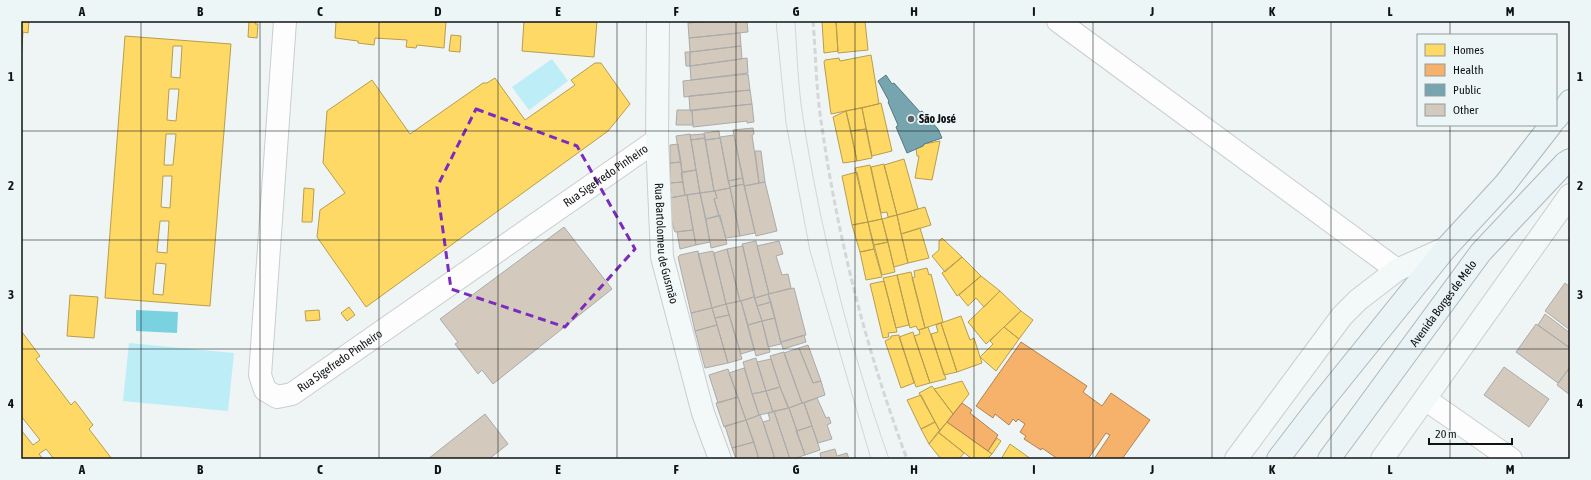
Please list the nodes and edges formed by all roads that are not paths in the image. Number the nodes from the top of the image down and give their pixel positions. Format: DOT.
graph roads {
  1 [pos="285,21"];
  2 [pos="658,21"];
  3 [pos="1058,21"];
  4 [pos="1570,101"];
  5 [pos="1557,118"];
  6 [pos="1550,126"];
  7 [pos="657,140"];
  8 [pos="1570,160"];
  9 [pos="1570,194"];
  10 [pos="1446,248"];
  11 [pos="1397,270"];
  12 [pos="1425,399"];
  13 [pos="720,459"];
  14 [pos="1236,459"];
  15 [pos="1278,459"];
  16 [pos="1329,459"];
  17 [pos="1382,459"];
  18 [pos="1511,459"];
  1 -- 7 [label="street, Rua Sigefredo Pinheiro"];
  2 -- 7 [label="street, Rua Bartolomeu de Gusmão"];
  3 -- 11 [label="street"];
  4 -- 5 [label="main road"];
  6 -- 10 [label="main road"];
  7 -- 13 [label="street, Rua Bartolomeu de Gusmão"];
  8 -- 16 [label="main road, Avenida Borges de Melo"];
  9 -- 12 [label="street"];
  10 -- 11 [label="street"];
  10 -- 15 [label="main road"];
  11 -- 14 [label="street"];
  12 -- 17 [label="street"];
  12 -- 18 [label="street"];
}
